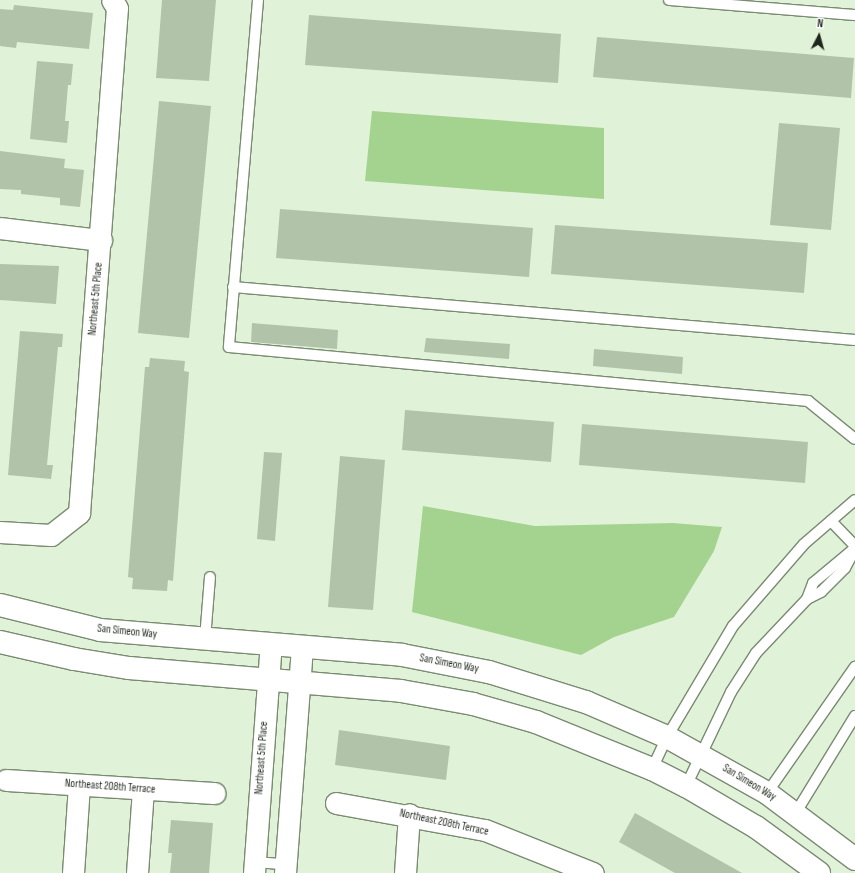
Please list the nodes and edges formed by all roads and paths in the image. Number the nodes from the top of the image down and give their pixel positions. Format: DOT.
graph roads {
  1 [pos="112,0"];
  2 [pos="258,0"];
  3 [pos="669,0"];
  4 [pos="855,16"];
  5 [pos="0,228"];
  6 [pos="101,240"];
  7 [pos="233,287"];
  8 [pos="855,340"];
  9 [pos="855,439"];
  10 [pos="855,500"];
  11 [pos="831,521"];
  12 [pos="0,532"];
  13 [pos="855,547"];
  14 [pos="210,577"];
  15 [pos="0,605"];
  16 [pos="205,639"];
  17 [pos="0,642"];
  18 [pos="270,644"];
  19 [pos="302,647"];
  20 [pos="854,670"];
  21 [pos="268,679"];
  22 [pos="299,681"];
  23 [pos="855,716"];
  24 [pos="668,737"];
  25 [pos="702,756"];
  26 [pos="652,769"];
  27 [pos="6,780"];
  28 [pos="79,785"];
  29 [pos="686,786"];
  30 [pos="143,789"];
  31 [pos="215,794"];
  32 [pos="767,794"];
  33 [pos="336,803"];
  34 [pos="409,814"];
  35 [pos="795,814"];
  36 [pos="855,859"];
  37 [pos="254,867"];
  38 [pos="285,868"];
  39 [pos="73,873"];
  40 [pos="137,873"];
  41 [pos="405,873"];
  42 [pos="593,873"];
  43 [pos="819,873"];
  1 -- 6 [label="street, Northeast 5th Place"];
  2 -- 7 [label="lane"];
  3 -- 4 [label="lane"];
  5 -- 6 [label="street"];
  6 -- 12 [label="street, Northeast 5th Place"];
  7 -- 8 [label="lane"];
  7 -- 9 [label="lane"];
  10 -- 11 [label="lane"];
  11 -- 13 [label="lane"];
  11 -- 24 [label="lane"];
  13 -- 25 [label="lane"];
  14 -- 16 [label="lane"];
  15 -- 16 [label="street, San Simeon Way"];
  16 -- 18 [label="street, San Simeon Way"];
  17 -- 21 [label="street"];
  18 -- 19 [label="street, San Simeon Way"];
  18 -- 21 [label="street, Northeast 5th Place"];
  19 -- 22 [label="street"];
  19 -- 24 [label="street, San Simeon Way"];
  20 -- 32 [label="lane"];
  21 -- 22 [label="street"];
  21 -- 37 [label="street, Northeast 5th Place"];
  22 -- 26 [label="street"];
  22 -- 38 [label="street"];
  23 -- 35 [label="lane"];
  24 -- 25 [label="street, San Simeon Way"];
  24 -- 26 [label="lane"];
  25 -- 29 [label="lane"];
  25 -- 32 [label="street, San Simeon Way"];
  26 -- 29 [label="street"];
  27 -- 28 [label="street, Northeast 208th Terrace"];
  28 -- 30 [label="street, Northeast 208th Terrace"];
  28 -- 39 [label="street"];
  29 -- 43 [label="street"];
  30 -- 31 [label="street, Northeast 208th Terrace"];
  30 -- 40 [label="street"];
  32 -- 35 [label="street, San Simeon Way"];
  33 -- 34 [label="street, Northeast 208th Terrace"];
  34 -- 41 [label="street"];
  34 -- 42 [label="street, Northeast 208th Terrace"];
  35 -- 36 [label="street, San Simeon Way"];
  37 -- 38 [label="lane"];
}
